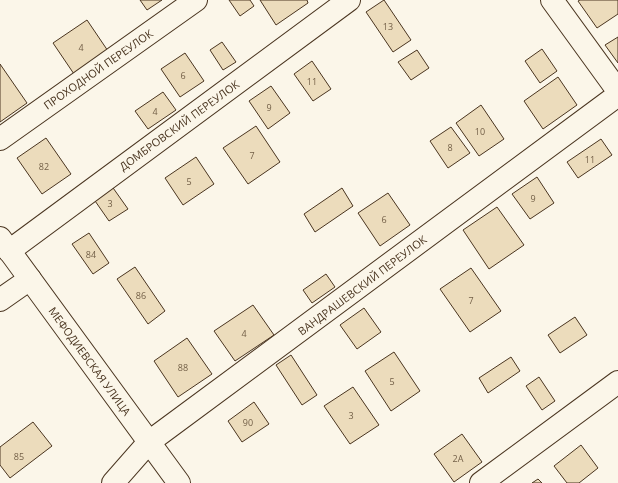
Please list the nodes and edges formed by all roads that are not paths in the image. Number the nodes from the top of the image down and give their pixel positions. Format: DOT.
graph roads {
  1 [pos="196,0"];
  2 [pos="349,0"];
  3 [pos="552,0"];
  4 [pos="618,91"];
  5 [pos="618,95"];
  6 [pos="0,139"];
  7 [pos="4,244"];
  8 [pos="30,279"];
  9 [pos="0,300"];
  10 [pos="618,382"];
  11 [pos="149,442"];
  12 [pos="113,483"];
  13 [pos="179,483"];
  14 [pos="481,483"];
  1 -- 6 [label="street, ПРОХОДНОЙ ПЕРЕУЛОК"];
  2 -- 7 [label="street, ДОМБРОВСКИЙ ПЕРЕУЛОК"];
  3 -- 4 [label="street"];
  5 -- 11 [label="street, ВАНДРАШЕВСКИЙ ПЕРЕУЛОК"];
  7 -- 8 [label="street, МЕФОДИЕВСКАЯ УЛИЦА"];
  8 -- 9 [label="street"];
  8 -- 11 [label="street, МЕФОДИЕВСКАЯ УЛИЦА"];
  10 -- 14 [label="street"];
  11 -- 12 [label="street, ВАНДРАШЕВСКИЙ ПЕРЕУЛОК"];
  11 -- 13 [label="street, МЕФОДИЕВСКАЯ УЛИЦА"];
}
